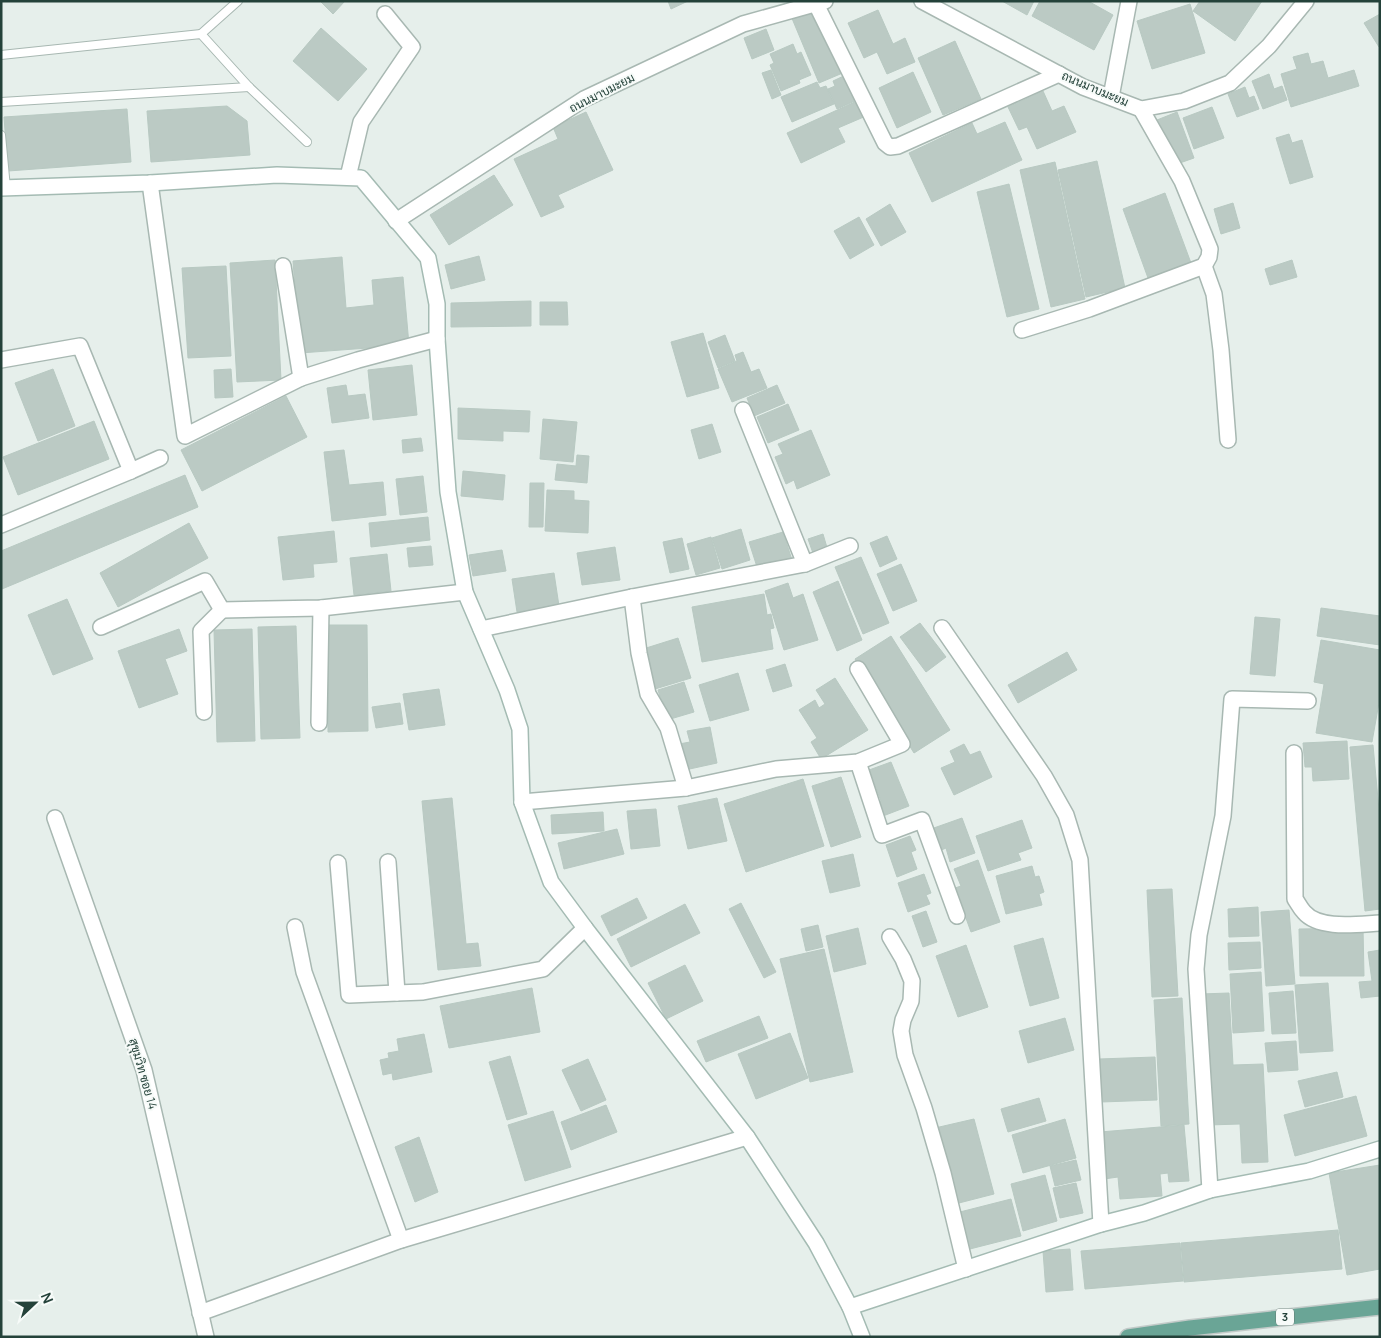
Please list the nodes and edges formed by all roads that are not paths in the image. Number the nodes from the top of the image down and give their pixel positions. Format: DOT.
graph roads {
  1 [pos="238,1"];
  2 [pos="922,1"];
  3 [pos="1129,1"];
  4 [pos="1306,1"];
  5 [pos="820,3"];
  6 [pos="385,14"];
  7 [pos="201,34"];
  8 [pos="1,55"];
  9 [pos="1059,74"];
  10 [pos="249,88"];
  11 [pos="1111,97"];
  12 [pos="1,102"];
  13 [pos="1141,109"];
  14 [pos="1,135"];
  15 [pos="307,142"];
  16 [pos="348,177"];
  17 [pos="150,183"];
  18 [pos="4,188"];
  19 [pos="396,221"];
  20 [pos="283,266"];
  21 [pos="1204,266"];
  22 [pos="1022,330"];
  23 [pos="437,339"];
  24 [pos="1,360"];
  25 [pos="301,378"];
  26 [pos="743,410"];
  27 [pos="1228,440"];
  28 [pos="160,458"];
  29 [pos="131,471"];
  30 [pos="1,525"];
  31 [pos="850,546"];
  32 [pos="805,564"];
  33 [pos="465,592"];
  34 [pos="632,597"];
  35 [pos="320,608"];
  36 [pos="222,610"];
  37 [pos="101,627"];
  38 [pos="942,628"];
  39 [pos="481,629"];
  40 [pos="858,668"];
  41 [pos="1308,701"];
  42 [pos="204,712"];
  43 [pos="319,723"];
  44 [pos="1294,753"];
  45 [pos="858,762"];
  46 [pos="686,788"];
  47 [pos="522,802"];
  48 [pos="55,818"];
  49 [pos="388,862"];
  50 [pos="338,863"];
  51 [pos="957,916"];
  52 [pos="1380,923"];
  53 [pos="295,928"];
  54 [pos="584,928"];
  55 [pos="890,937"];
  56 [pos="397,993"];
  57 [pos="747,1137"];
  58 [pos="1380,1149"];
  59 [pos="1210,1190"];
  60 [pos="1101,1224"];
  61 [pos="401,1240"];
  62 [pos="966,1269"];
  63 [pos="850,1307"];
  64 [pos="1380,1307"];
  65 [pos="200,1313"];
  66 [pos="206,1337"];
  67 [pos="862,1337"];
  68 [pos="1128,1337"];
  1 -- 7 [label="lane"];
  2 -- 9 [label="street, ถนนมาบมะยม"];
  3 -- 11 [label="street"];
  4 -- 13 [label="street, ถนนมาบมะยม"];
  5 -- 9 [label="street"];
  5 -- 19 [label="street, ถนนมาบมะยม"];
  6 -- 16 [label="street"];
  7 -- 8 [label="lane"];
  7 -- 10 [label="lane"];
  9 -- 11 [label="street, ถนนมาบมะยม"];
  10 -- 12 [label="lane"];
  10 -- 15 [label="lane"];
  11 -- 13 [label="street, ถนนมาบมะยม"];
  13 -- 21 [label="street"];
  14 -- 18 [label="lane"];
  16 -- 17 [label="street"];
  16 -- 19 [label="street"];
  17 -- 18 [label="street"];
  17 -- 25 [label="street"];
  19 -- 23 [label="street"];
  20 -- 25 [label="street"];
  21 -- 22 [label="street"];
  21 -- 27 [label="street"];
  23 -- 25 [label="street"];
  23 -- 33 [label="street"];
  24 -- 29 [label="street"];
  26 -- 32 [label="street"];
  28 -- 29 [label="street"];
  29 -- 30 [label="street"];
  31 -- 32 [label="street"];
  32 -- 34 [label="street"];
  33 -- 35 [label="street"];
  33 -- 39 [label="street"];
  34 -- 39 [label="street"];
  34 -- 46 [label="street"];
  35 -- 36 [label="street"];
  35 -- 43 [label="street"];
  36 -- 37 [label="street"];
  36 -- 42 [label="street"];
  38 -- 60 [label="street"];
  39 -- 47 [label="street"];
  40 -- 45 [label="street"];
  41 -- 59 [label="street"];
  44 -- 52 [label="street"];
  45 -- 46 [label="street"];
  45 -- 51 [label="street"];
  46 -- 47 [label="street"];
  47 -- 54 [label="street"];
  48 -- 65 [label="street, สุขุมวิท ซอย 14"];
  49 -- 56 [label="street"];
  50 -- 56 [label="street"];
  53 -- 61 [label="street"];
  54 -- 56 [label="street"];
  54 -- 57 [label="street"];
  55 -- 62 [label="street"];
  57 -- 61 [label="street"];
  57 -- 63 [label="street"];
  58 -- 59 [label="street"];
  59 -- 60 [label="street"];
  60 -- 62 [label="street"];
  61 -- 65 [label="street"];
  62 -- 63 [label="street"];
  63 -- 67 [label="street"];
  64 -- 68 [label="main road, 3"];
  65 -- 66 [label="street, สุขุมวิท ซอย 14"];
}
